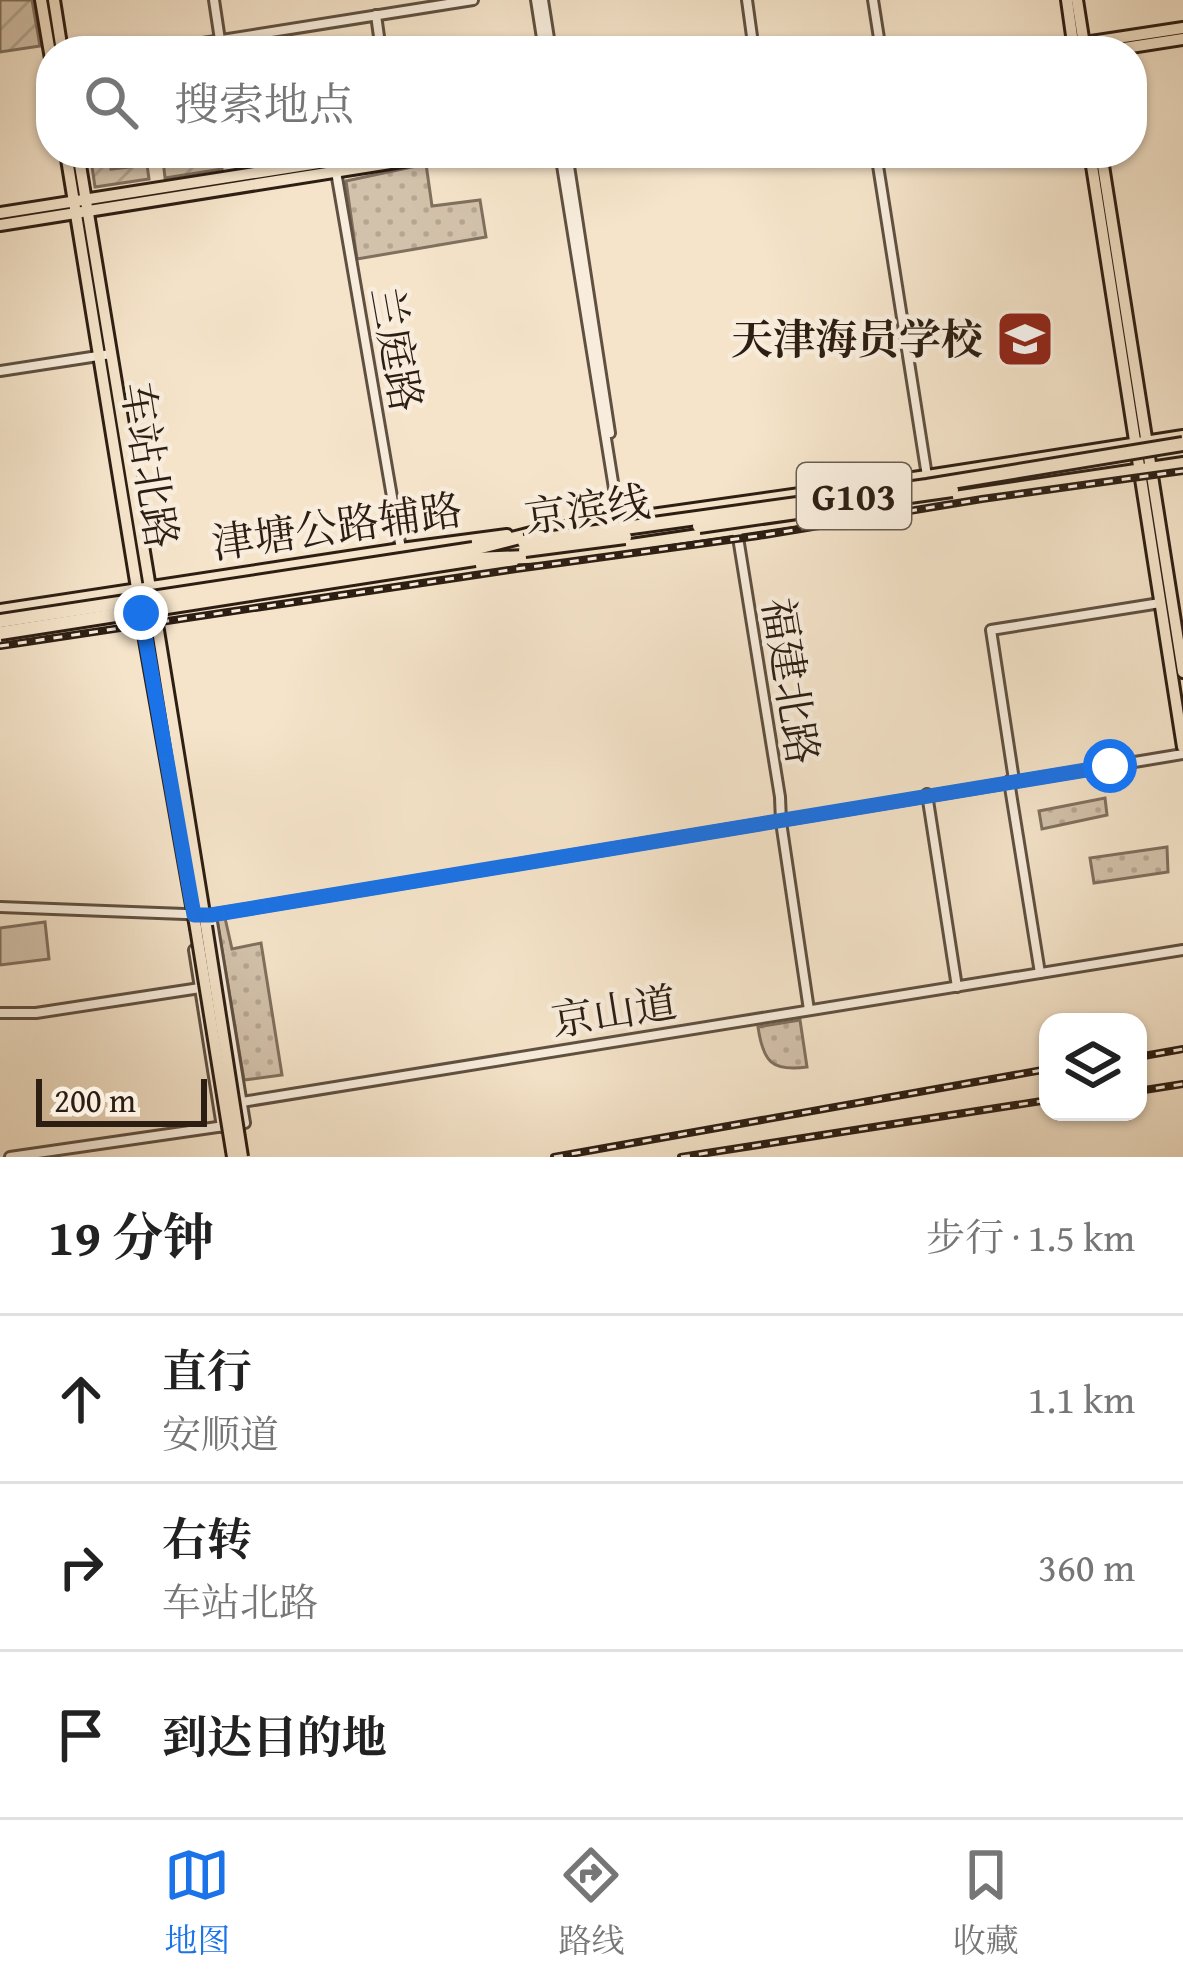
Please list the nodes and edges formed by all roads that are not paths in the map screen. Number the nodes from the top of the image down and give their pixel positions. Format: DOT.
graph roads {
  1 [pos="41,0"];
  2 [pos="54,0"];
  3 [pos="214,0"];
  4 [pos="473,0"];
  5 [pos="540,0"];
  6 [pos="747,0"];
  7 [pos="873,0"];
  8 [pos="1067,0"];
  9 [pos="1077,0"];
  10 [pos="376,15"];
  11 [pos="1183,28"];
  12 [pos="47,36"];
  13 [pos="60,36"];
  14 [pos="219,36"];
  15 [pos="245,36"];
  16 [pos="379,36"];
  17 [pos="545,36"];
  18 [pos="752,36"];
  19 [pos="878,36"];
  20 [pos="1078,36"];
  21 [pos="1080,36"];
  22 [pos="1138,36"];
  23 [pos="1183,39"];
  24 [pos="1147,41"];
  25 [pos="70,168"];
  26 [pos="79,168"];
  27 [pos="323,168"];
  28 [pos="335,168"];
  29 [pos="565,168"];
  30 [pos="566,168"];
  31 [pos="878,168"];
  32 [pos="1092,168"];
  33 [pos="1103,168"];
  34 [pos="81,207"];
  35 [pos="0,213"];
  36 [pos="0,225"];
  37 [pos="105,355"];
  38 [pos="0,371"];
  39 [pos="1132,422"];
  40 [pos="1183,444"];
  41 [pos="1140,447"];
  42 [pos="1115,448"];
  43 [pos="1183,463"];
  44 [pos="1146,469"];
  45 [pos="1120,473"];
  46 [pos="927,476"];
  47 [pos="1149,489"];
  48 [pos="733,504"];
  49 [pos="641,518"];
  50 [pos="601,523"];
  51 [pos="736,530"];
  52 [pos="543,531"];
  53 [pos="401,549"];
  54 [pos="474,554"];
  55 [pos="551,556"];
  56 [pos="144,588"];
  57 [pos="1160,603"];
  58 [pos="0,610"];
  59 [pos="155,617"];
  60 [pos="142,620"];
  61 [pos="0,621"];
  62 [pos="1179,623"];
  63 [pos="0,637"];
  64 [pos="1183,672"];
  65 [pos="1183,750"];
  66 [pos="1011,780"];
  67 [pos="927,794"];
  68 [pos="781,822"];
  69 [pos="0,907"];
  70 [pos="200,919"];
  71 [pos="1183,950"];
  72 [pos="1040,973"];
  73 [pos="957,986"];
  74 [pos="200,988"];
  75 [pos="809,1010"];
  76 [pos="0,1013"];
  77 [pos="242,1102"];
  78 [pos="222,1127"];
  79 [pos="10,1157"];
  80 [pos="233,1157"];
  81 [pos="242,1157"];
  1 -- 12 [label="main road"];
  2 -- 13 [label="main road"];
  3 -- 14 [label="street"];
  4 -- 10 [label="street"];
  5 -- 17 [label="street"];
  6 -- 18 [label="street"];
  7 -- 19 [label="street"];
  8 -- 20 [label="main road"];
  9 -- 21 [label="main road"];
  10 -- 15 [label="street"];
  10 -- 16 [label="street"];
  11 -- 22 [label="main road"];
  23 -- 24 [label="main road"];
  25 -- 34 [label="main road, 车站北路"];
  26 -- 34 [label="main road, 车站北路"];
  27 -- 34 [label="main road"];
  28 -- 53 [label="street, 兰庭路"];
  29 -- 50 [label="street"];
  30 -- 49 [label="street"];
  31 -- 46 [label="street"];
  32 -- 39 [label="main road"];
  33 -- 41 [label="main road"];
  34 -- 35 [label="main road"];
  34 -- 36 [label="main road"];
  34 -- 37 [label="main road, 车站北路"];
  37 -- 38 [label="street"];
  37 -- 56 [label="main road, 车站北路"];
  39 -- 41 [label="main road"];
  39 -- 42 [label="main road"];
  40 -- 41 [label="main road, 津塘公路辅路"];
  40 -- 54 [label="highway, 京滨线 / G103, bridge"];
  41 -- 42 [label="main road, 津塘公路辅路"];
  41 -- 44 [label="main road"];
  42 -- 46 [label="main road, 津塘公路辅路"];
  43 -- 44 [label="main road, 津塘公路辅路 / G103"];
  44 -- 45 [label="main road, 津塘公路辅路 / G103"];
  44 -- 47 [label="main road"];
  45 -- 47 [label="main road"];
  45 -- 51 [label="main road, 津塘公路辅路 / G103"];
  46 -- 48 [label="main road, 津塘公路辅路"];
  47 -- 57 [label="main road"];
  47 -- 62 [label="main road"];
  48 -- 49 [label="main road, 津塘公路辅路"];
  48 -- 51 [label="street, 福建北路"];
  49 -- 50 [label="main road, 津塘公路辅路"];
  50 -- 52 [label="main road, 津塘公路辅路"];
  51 -- 55 [label="main road, 津塘公路辅路 / G103"];
  51 -- 68 [label="street, 福建北路"];
  52 -- 53 [label="main road, 津塘公路辅路"];
  52 -- 54 [label="highway"];
  53 -- 56 [label="main road, 津塘公路辅路"];
  54 -- 55 [label="highway, G103"];
  54 -- 61 [label="highway, 京滨线 / G103, bridge"];
  54 -- 63 [label="highway, 京滨线 / G103, bridge"];
  55 -- 59 [label="main road, 津塘公路辅路 / G103"];
  56 -- 58 [label="main road, 津塘公路辅路"];
  56 -- 59 [label="main road, 车站北路"];
  56 -- 60 [label="main road, 车站北路"];
  57 -- 65 [label="main road"];
  57 -- 66 [label="street"];
  59 -- 60 [label="main road, 津塘公路辅路 / G103"];
  59 -- 70 [label="main road, 车站北路"];
  60 -- 63 [label="main road, 津塘公路辅路 / G103"];
  60 -- 70 [label="main road, 车站北路"];
  62 -- 64 [label="main road"];
  65 -- 66 [label="street"];
  66 -- 67 [label="street"];
  66 -- 72 [label="street"];
  67 -- 68 [label="street"];
  67 -- 73 [label="street"];
  68 -- 70 [label="street"];
  68 -- 75 [label="street, 福建北路"];
  69 -- 70 [label="street"];
  70 -- 74 [label="street"];
  70 -- 77 [label="street"];
  70 -- 80 [label="main road, bridge"];
  70 -- 81 [label="main road, bridge"];
  71 -- 72 [label="street, 京山道"];
  72 -- 73 [label="street, 京山道"];
  73 -- 75 [label="street, 京山道"];
  74 -- 76 [label="street"];
  74 -- 78 [label="street"];
  75 -- 77 [label="street, 京山道"];
  77 -- 78 [label="street"];
  78 -- 79 [label="street"];
}
